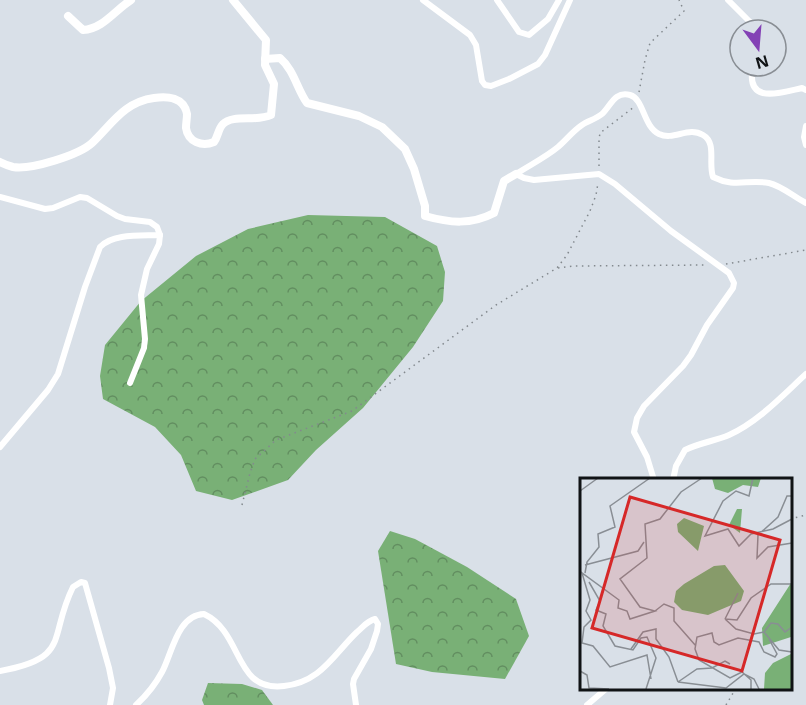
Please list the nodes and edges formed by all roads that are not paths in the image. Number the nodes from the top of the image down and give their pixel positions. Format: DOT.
graph roads {
  1 [pos="131,0"];
  2 [pos="233,0"];
  3 [pos="423,0"];
  4 [pos="497,0"];
  5 [pos="559,0"];
  6 [pos="570,0"];
  7 [pos="728,0"];
  8 [pos="68,16"];
  9 [pos="745,18"];
  10 [pos="265,59"];
  11 [pos="752,78"];
  12 [pos="806,90"];
  13 [pos="806,126"];
  14 [pos="806,145"];
  15 [pos="0,162"];
  16 [pos="516,174"];
  17 [pos="0,197"];
  18 [pos="806,203"];
  19 [pos="160,235"];
  20 [pos="806,374"];
  21 [pos="130,383"];
  22 [pos="0,447"];
  23 [pos="653,478"];
  24 [pos="673,478"];
  25 [pos="0,671"];
  26 [pos="605,690"];
  27 [pos="110,705"];
  28 [pos="136,705"];
  29 [pos="356,705"];
  30 [pos="587,705"];
  1 -- 8 [label="street"];
  2 -- 10 [label="street"];
  3 -- 6 [label="street"];
  4 -- 5 [label="street"];
  7 -- 9 [label="street"];
  10 -- 15 [label="street"];
  10 -- 16 [label="street"];
  11 -- 12 [label="street"];
  13 -- 14 [label="street"];
  16 -- 18 [label="street"];
  16 -- 23 [label="street"];
  17 -- 19 [label="street"];
  19 -- 21 [label="street"];
  19 -- 22 [label="street"];
  20 -- 24 [label="street"];
  25 -- 27 [label="street"];
  26 -- 30 [label="street"];
  28 -- 29 [label="street"];
}
